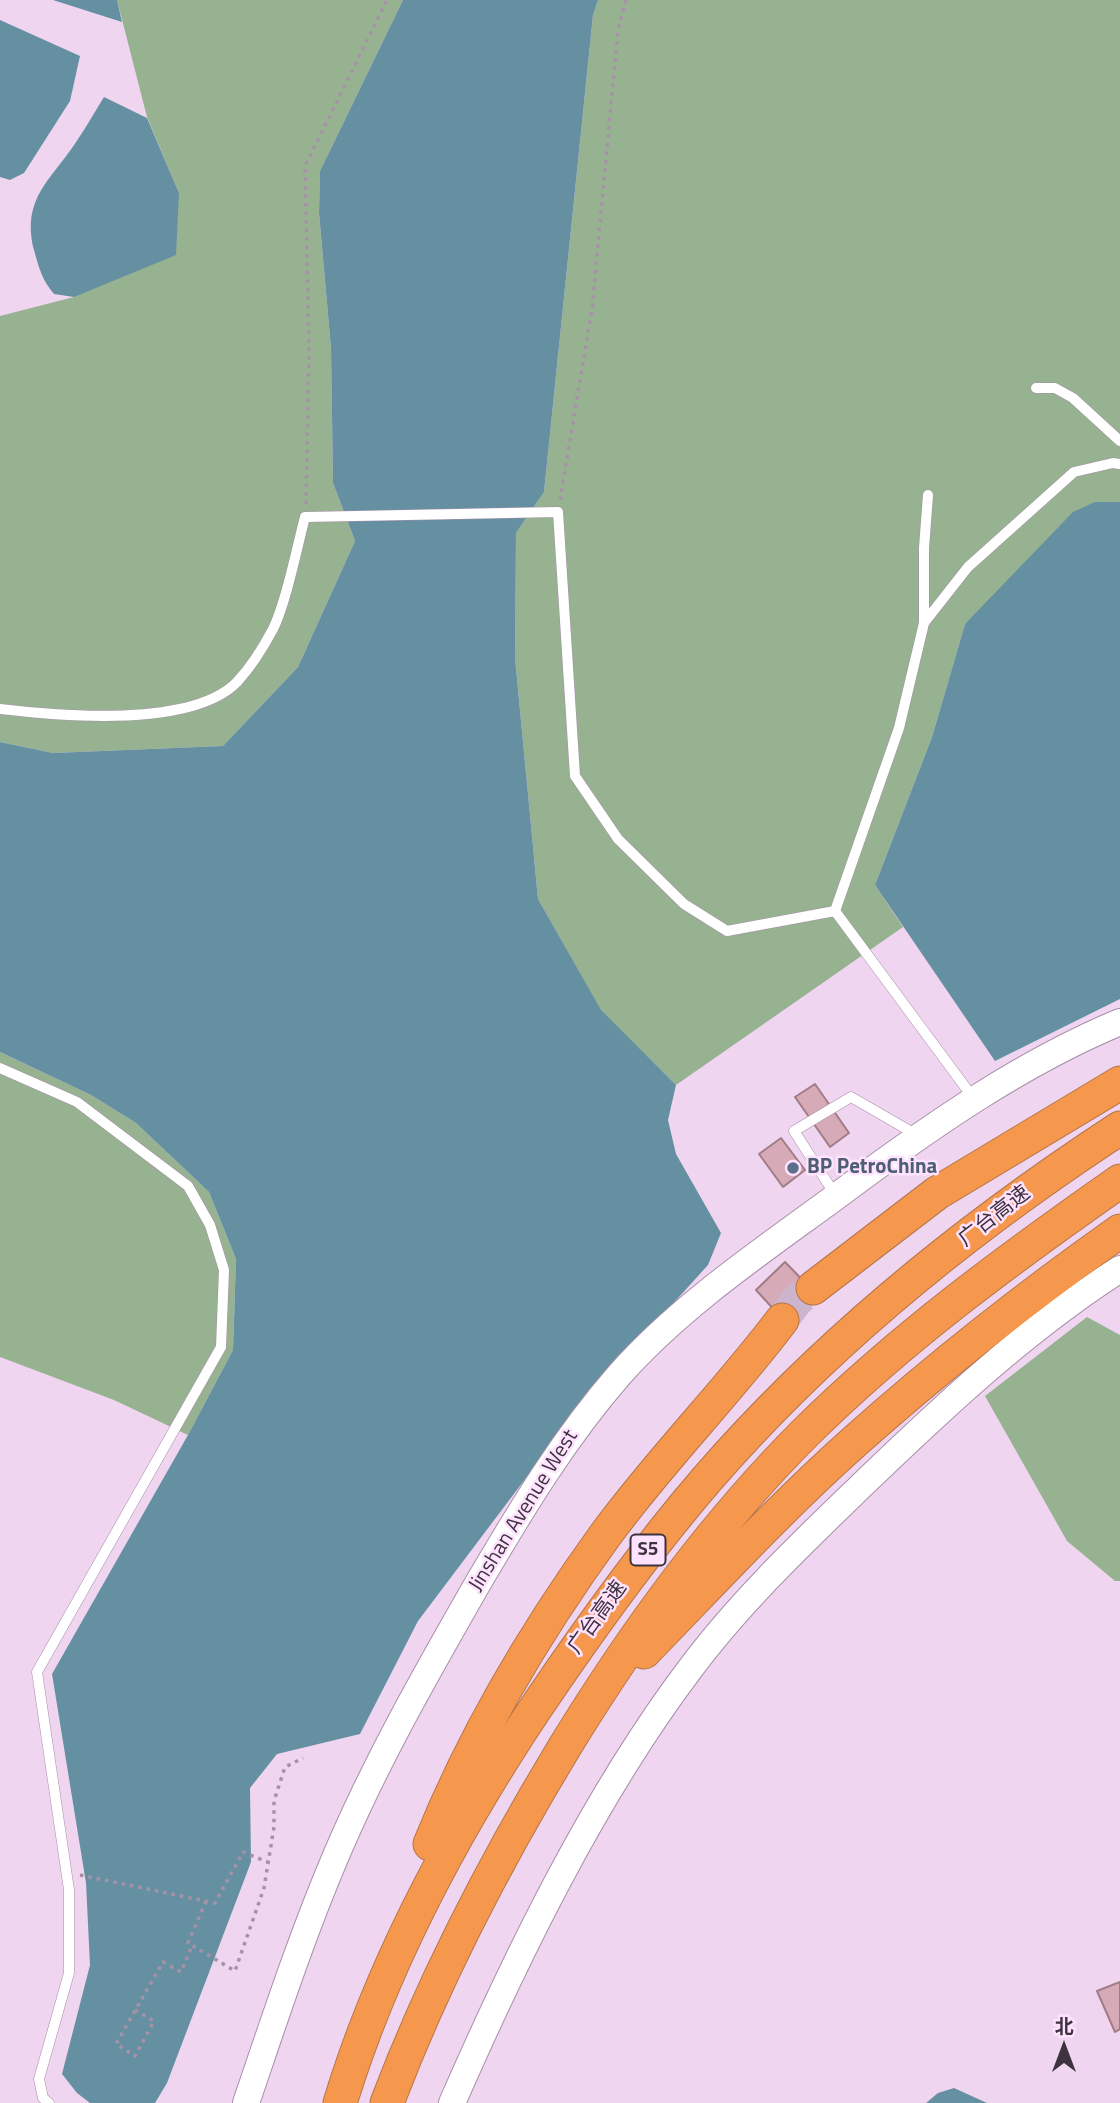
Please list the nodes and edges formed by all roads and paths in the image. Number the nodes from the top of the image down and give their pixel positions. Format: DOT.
graph roads {
  1 [pos="387,0"];
  2 [pos="626,0"];
  3 [pos="1036,388"];
  4 [pos="1120,441"];
  5 [pos="1120,464"];
  6 [pos="928,495"];
  7 [pos="558,512"];
  8 [pos="305,517"];
  9 [pos="924,623"];
  10 [pos="0,709"];
  11 [pos="835,911"];
  12 [pos="1120,1022"];
  13 [pos="0,1069"];
  14 [pos="1120,1083"];
  15 [pos="975,1099"];
  16 [pos="1120,1128"];
  17 [pos="920,1137"];
  18 [pos="1120,1181"];
  19 [pos="836,1196"];
  20 [pos="1120,1231"];
  21 [pos="1120,1269"];
  22 [pos="813,1287"];
  23 [pos="782,1320"];
  24 [pos="586,1712"];
  25 [pos="303,1758"];
  26 [pos="270,1863"];
  27 [pos="67,1872"];
  28 [pos="206,1901"];
  29 [pos="192,1946"];
  30 [pos="380,1989"];
  31 [pos="135,2010"];
  32 [pos="245,2101"];
  33 [pos="49,2103"];
  34 [pos="340,2103"];
  35 [pos="387,2103"];
  36 [pos="452,2103"];
  1 -- 8 [label="path"];
  2 -- 7 [label="path"];
  3 -- 4 [label="lane"];
  5 -- 9 [label="lane"];
  6 -- 9 [label="lane"];
  7 -- 8 [label="lane"];
  7 -- 11 [label="lane"];
  8 -- 10 [label="lane"];
  9 -- 11 [label="lane"];
  11 -- 15 [label="lane"];
  12 -- 15 [label="main road, Jinshan Avenue West"];
  13 -- 27 [label="lane"];
  14 -- 22 [label="highway"];
  15 -- 17 [label="main road, Jinshan Avenue West"];
  16 -- 30 [label="highway, 广台高速 / S5"];
  17 -- 19 [label="main road, Jinshan Avenue West"];
  17 -- 19 [label="lane"];
  18 -- 24 [label="highway, 广台高速 / S5"];
  19 -- 32 [label="main road, Jinshan Avenue West"];
  20 -- 24 [label="highway"];
  21 -- 36 [label="main road"];
  23 -- 30 [label="highway"];
  24 -- 35 [label="highway, 广台高速 / S5"];
  25 -- 26 [label="path"];
  26 -- 28 [label="path"];
  26 -- 29 [label="path"];
  27 -- 28 [label="path"];
  27 -- 33 [label="lane"];
  28 -- 29 [label="path"];
  29 -- 31 [label="path"];
  30 -- 34 [label="highway, 广台高速 / S5"];
  31 -- 31 [label="path"];
}
